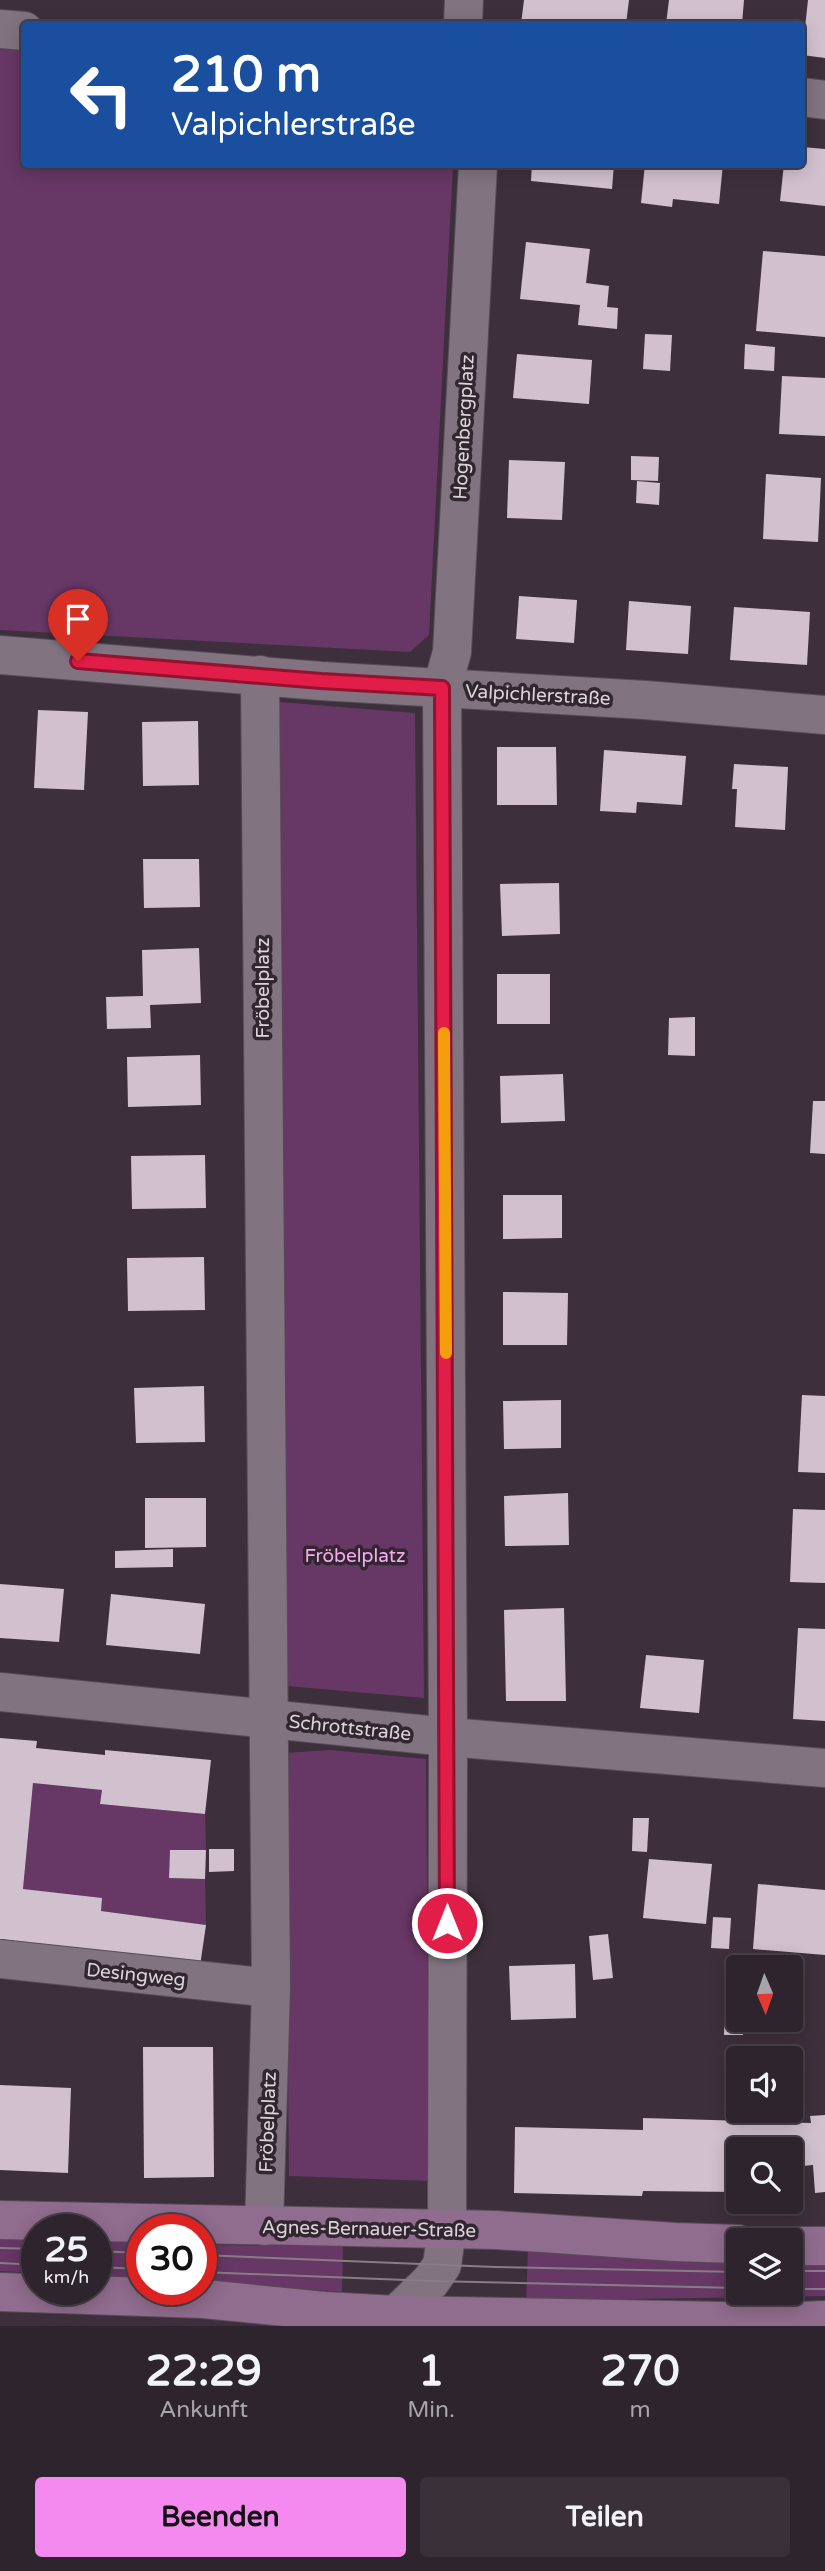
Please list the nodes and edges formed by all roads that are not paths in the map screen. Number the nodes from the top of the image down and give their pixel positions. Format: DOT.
graph roads {
  1 [pos="464,0"];
  2 [pos="463,21"];
  3 [pos="0,29"];
  4 [pos="21,31"];
  5 [pos="805,97"];
  6 [pos="825,100"];
  7 [pos="478,168"];
  8 [pos="0,655"];
  9 [pos="260,675"];
  10 [pos="442,688"];
  11 [pos="825,715"];
  12 [pos="0,1692"];
  13 [pos="268,1718"];
  14 [pos="448,1737"];
  15 [pos="825,1768"];
  16 [pos="0,1959"];
  17 [pos="271,1988"];
  18 [pos="0,2220"];
  19 [pos="264,2226"];
  20 [pos="447,2229"];
  21 [pos="726,2244"];
  22 [pos="803,2246"];
  23 [pos="825,2246"];
  24 [pos="0,2292"];
  25 [pos="269,2316"];
  26 [pos="396,2320"];
  27 [pos="825,2320"];
  1 -- 2 [label="street"];
  3 -- 4 [label="street"];
  5 -- 6 [label="street"];
  7 -- 10 [label="street, Hogenbergplatz"];
  8 -- 9 [label="street, Valpichlerstraße"];
  9 -- 10 [label="street, Valpichlerstraße"];
  9 -- 13 [label="street, Fröbelplatz"];
  10 -- 11 [label="street, Valpichlerstraße"];
  10 -- 14 [label="street"];
  12 -- 13 [label="street, Schrottstraße"];
  13 -- 14 [label="street, Schrottstraße"];
  13 -- 17 [label="street, Fröbelplatz"];
  14 -- 15 [label="street, Schrottstraße"];
  14 -- 20 [label="street"];
  16 -- 17 [label="street, Desingweg"];
  17 -- 19 [label="street, Fröbelplatz"];
  18 -- 19 [label="main road, Agnes-Bernauer-Straße"];
  19 -- 20 [label="main road, Agnes-Bernauer-Straße"];
  20 -- 21 [label="main road, Agnes-Bernauer-Straße"];
  20 -- 26 [label="street"];
  22 -- 23 [label="main road"];
  24 -- 25 [label="main road"];
  25 -- 26 [label="main road"];
  26 -- 27 [label="main road"];
}
